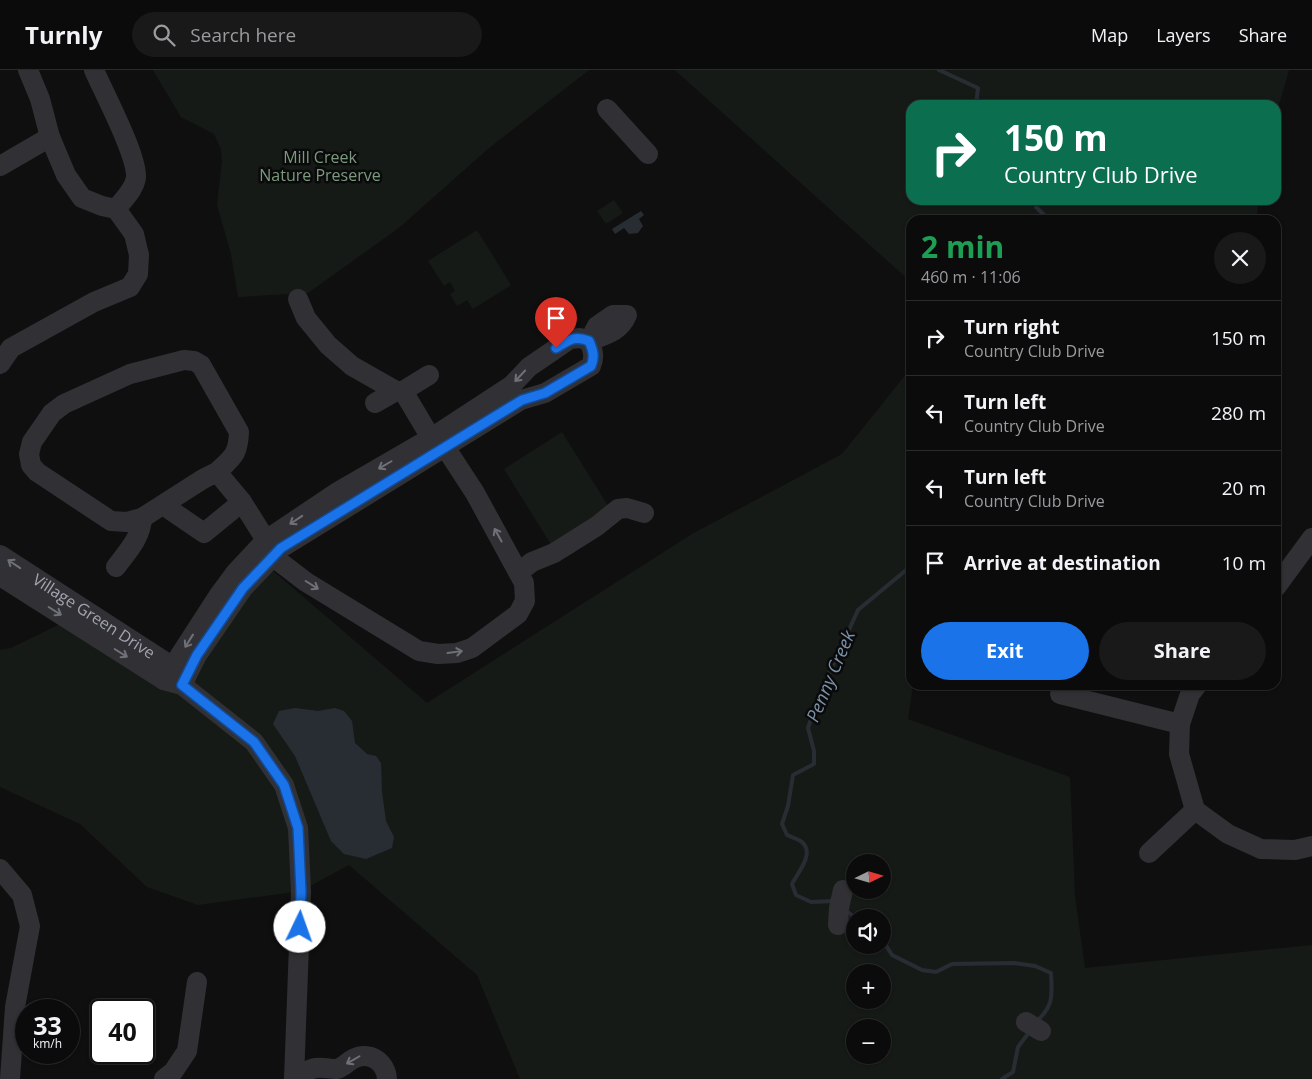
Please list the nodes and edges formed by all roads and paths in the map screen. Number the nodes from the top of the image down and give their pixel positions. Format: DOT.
graph roads {
  1 [pos="28,70"];
  2 [pos="94,70"];
  3 [pos="607,109"];
  4 [pos="50,137"];
  5 [pos="648,154"];
  6 [pos="0,166"];
  7 [pos="116,209"];
  8 [pos="298,299"];
  9 [pos="0,364"];
  10 [pos="429,375"];
  11 [pos="400,391"];
  12 [pos="374,403"];
  13 [pos="438,443"];
  14 [pos="217,472"];
  15 [pos="242,502"];
  16 [pos="163,505"];
  17 [pos="644,513"];
  18 [pos="142,518"];
  19 [pos="1312,538"];
  20 [pos="269,548"];
  21 [pos="0,554"];
  22 [pos="116,567"];
  23 [pos="519,572"];
  24 [pos="0,576"];
  25 [pos="1281,580"];
  26 [pos="173,677"];
  27 [pos="1194,690"];
  28 [pos="1060,694"];
  29 [pos="1180,724"];
  30 [pos="1195,810"];
  31 [pos="1312,846"];
  32 [pos="1150,853"];
  33 [pos="0,869"];
  34 [pos="843,890"];
  35 [pos="838,925"];
  36 [pos="197,982"];
  37 [pos="296,1078"];
  38 [pos="10,1079"];
  39 [pos="164,1079"];
  40 [pos="387,1079"];
  1 -- 4 [label="street"];
  2 -- 7 [label="street"];
  3 -- 5 [label="street"];
  4 -- 6 [label="street"];
  4 -- 7 [label="street"];
  7 -- 9 [label="street"];
  8 -- 11 [label="street"];
  10 -- 11 [label="street"];
  11 -- 12 [label="street"];
  11 -- 13 [label="street"];
  13 -- 13 [label="street, one-way"];
  13 -- 20 [label="street"];
  23 -- 13 [label="street, one-way"];
  14 -- 15 [label="street"];
  14 -- 16 [label="street"];
  14 -- 18 [label="street"];
  15 -- 16 [label="street"];
  15 -- 20 [label="street"];
  16 -- 18 [label="street"];
  17 -- 23 [label="street"];
  18 -- 22 [label="street"];
  19 -- 25 [label="street"];
  20 -- 23 [label="street, one-way"];
  20 -- 26 [label="street"];
  26 -- 21 [label="street, Village Green Drive, one-way"];
  24 -- 26 [label="street, Village Green Drive, one-way"];
  26 -- 37 [label="street, Village Green Drive"];
  27 -- 29 [label="street"];
  28 -- 29 [label="street"];
  29 -- 30 [label="street"];
  30 -- 31 [label="street"];
  30 -- 32 [label="street"];
  33 -- 38 [label="street"];
  34 -- 35 [label="street"];
  36 -- 39 [label="street"];
  40 -- 37 [label="street, one-way"];
}
